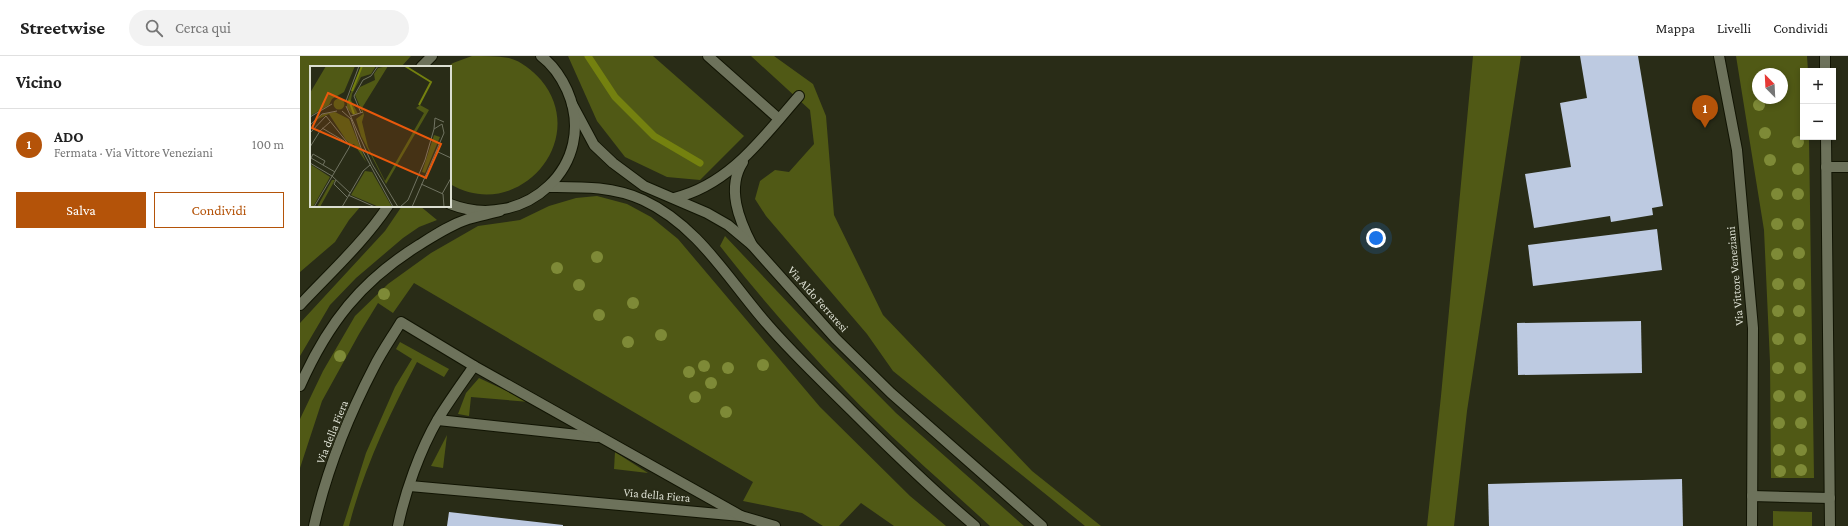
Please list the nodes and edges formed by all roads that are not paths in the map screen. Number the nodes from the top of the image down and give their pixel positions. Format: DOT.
graph roads {
  1 [pos="432,56"];
  2 [pos="541,56"];
  3 [pos="548,56"];
  4 [pos="708,56"];
  5 [pos="1719,56"];
  6 [pos="1825,56"];
  7 [pos="422,66"];
  8 [pos="1825,68"];
  9 [pos="562,78"];
  10 [pos="800,96"];
  11 [pos="572,104"];
  12 [pos="779,119"];
  13 [pos="1826,140"];
  14 [pos="746,157"];
  15 [pos="1826,167"];
  16 [pos="1848,167"];
  17 [pos="548,187"];
  18 [pos="674,198"];
  19 [pos="451,204"];
  20 [pos="387,207"];
  21 [pos="500,211"];
  22 [pos="752,245"];
  23 [pos="300,305"];
  24 [pos="474,366"];
  25 [pos="300,386"];
  26 [pos="438,420"];
  27 [pos="602,438"];
  28 [pos="410,486"];
  29 [pos="1752,496"];
  30 [pos="1830,498"];
  31 [pos="741,516"];
  32 [pos="314,526"];
  33 [pos="398,526"];
  34 [pos="775,526"];
  35 [pos="974,526"];
  36 [pos="1042,526"];
  37 [pos="1752,526"];
  38 [pos="1830,526"];
  1 -- 7 [label="main road"];
  2 -- 9 [label="main road, Via Aldo Ferraresi"];
  3 -- 9 [label="main road, Via Aldo Ferraresi"];
  4 -- 12 [label="main road"];
  5 -- 29 [label="main road, Via Vittore Veneziani"];
  6 -- 8 [label="main road"];
  9 -- 11 [label="main road, Via Aldo Ferraresi"];
  10 -- 12 [label="main road"];
  11 -- 17 [label="main road, Via Aldo Ferraresi"];
  11 -- 18 [label="main road, Via Aldo Ferraresi"];
  12 -- 14 [label="main road"];
  13 -- 15 [label="main road"];
  14 -- 18 [label="main road"];
  14 -- 22 [label="main road"];
  15 -- 16 [label="main road"];
  15 -- 30 [label="main road"];
  17 -- 21 [label="main road, Via Aldo Ferraresi"];
  17 -- 35 [label="main road"];
  18 -- 22 [label="main road, Via Aldo Ferraresi"];
  19 -- 21 [label="main road, Via Aldo Ferraresi"];
  20 -- 23 [label="main road"];
  21 -- 25 [label="main road"];
  22 -- 36 [label="main road, Via Aldo Ferraresi"];
  24 -- 26 [label="main road"];
  24 -- 27 [label="main road, Via della Fiera"];
  24 -- 32 [label="main road, Via della Fiera"];
  26 -- 27 [label="main road, Via della Fiera"];
  26 -- 28 [label="main road"];
  27 -- 31 [label="main road, Via della Fiera"];
  28 -- 31 [label="main road, Via della Fiera"];
  28 -- 33 [label="main road"];
  29 -- 30 [label="main road"];
  29 -- 37 [label="main road, Via Vittore Veneziani"];
  30 -- 38 [label="main road"];
  31 -- 34 [label="main road"];
}
